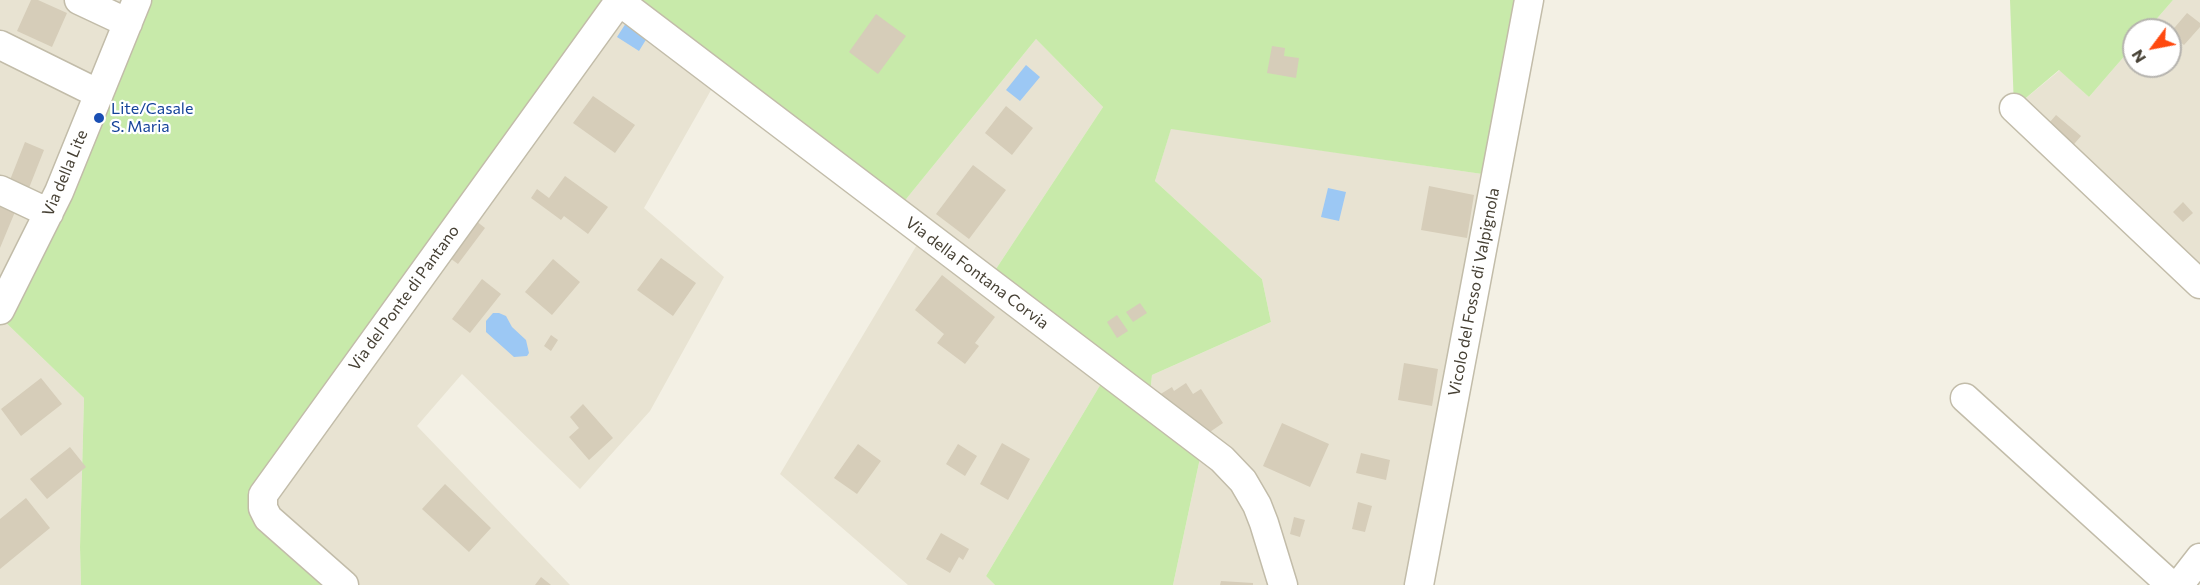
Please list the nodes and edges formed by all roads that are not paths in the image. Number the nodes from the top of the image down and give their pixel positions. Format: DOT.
graph roads {
  1 [pos="79,0"];
  2 [pos="620,0"];
  3 [pos="1529,0"];
  4 [pos="133,11"];
  5 [pos="0,45"];
  6 [pos="99,94"];
  7 [pos="2014,108"];
  8 [pos="0,189"];
  9 [pos="49,213"];
  10 [pos="2200,284"];
  11 [pos="0,310"];
  12 [pos="1965,398"];
  13 [pos="2200,558"];
  14 [pos="344,585"];
  15 [pos="1283,585"];
  16 [pos="1419,585"];
  17 [pos="2171,585"];
  18 [pos="2179,585"];
  1 -- 4 [label="street"];
  2 -- 14 [label="street, Via del Ponte di Pantano"];
  2 -- 15 [label="street, Via della Fontana Corvia"];
  3 -- 16 [label="street, Vicolo del Fosso di Valpignola"];
  4 -- 6 [label="street, Via della Lite"];
  5 -- 6 [label="street"];
  6 -- 9 [label="street, Via della Lite"];
  7 -- 10 [label="street"];
  8 -- 9 [label="street"];
  9 -- 11 [label="street, Via della Lite"];
  12 -- 17 [label="street"];
  13 -- 18 [label="street"];
}
